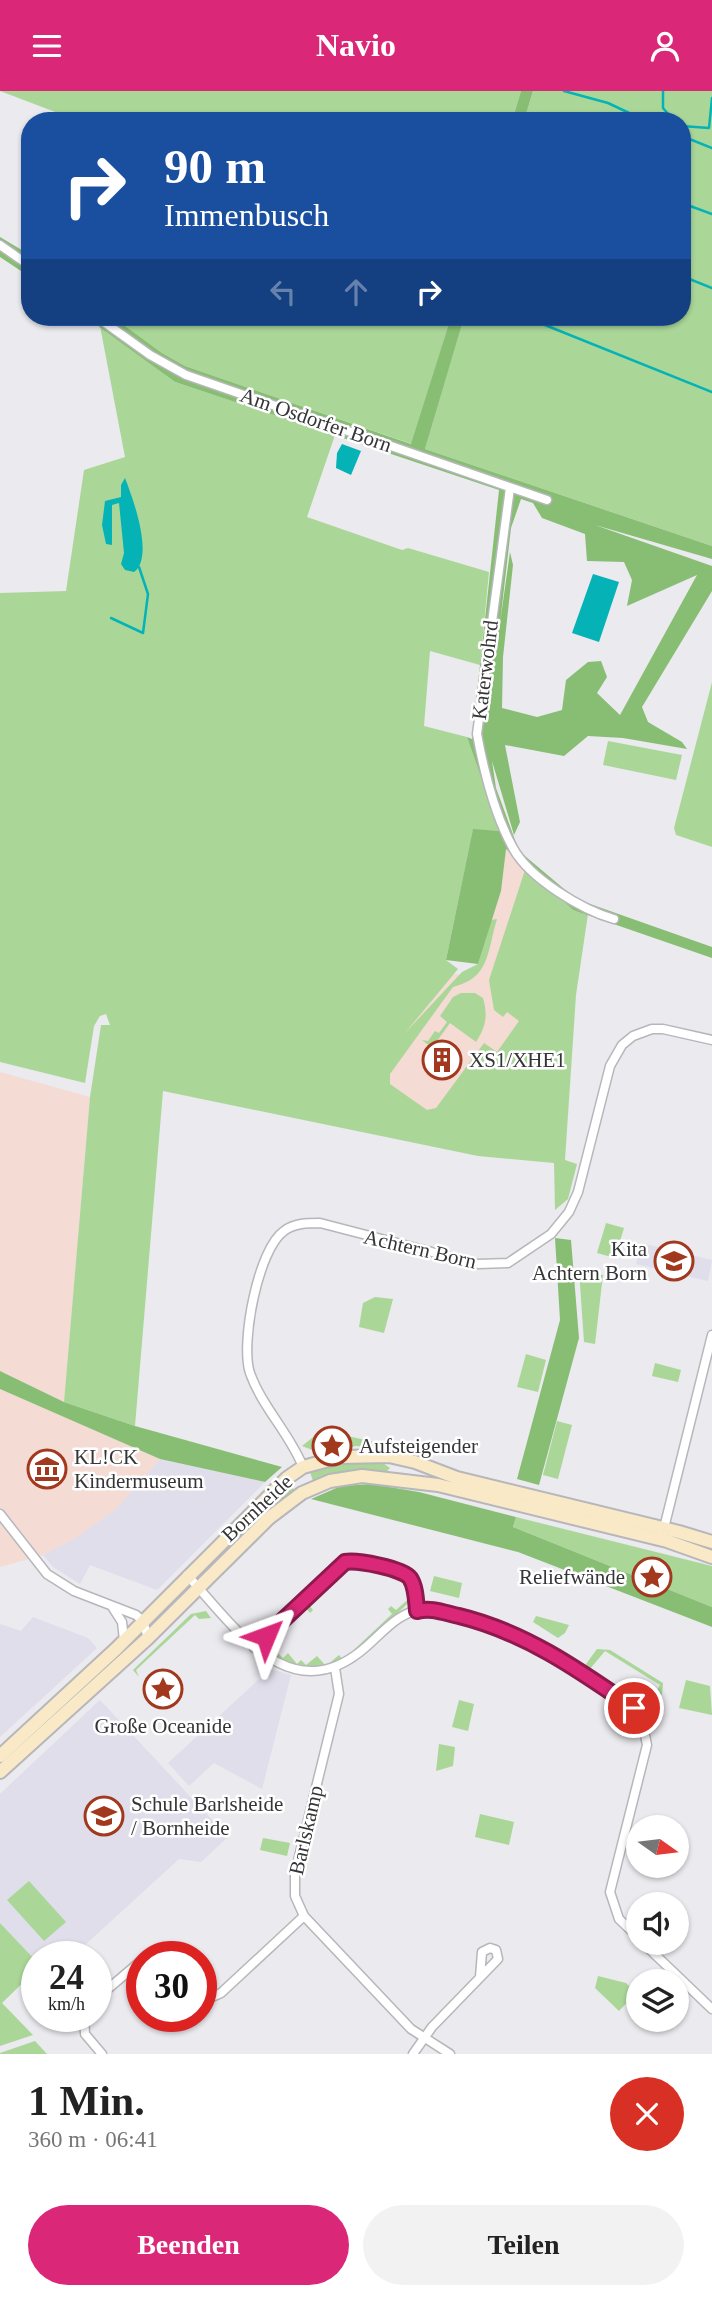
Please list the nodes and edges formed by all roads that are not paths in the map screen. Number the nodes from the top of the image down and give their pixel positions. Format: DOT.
graph roads {
  1 [pos="0,245"];
  2 [pos="21,260"];
  3 [pos="109,326"];
  4 [pos="510,488"];
  5 [pos="547,501"];
  6 [pos="614,919"];
  7 [pos="712,1040"];
  8 [pos="712,1335"];
  9 [pos="395,1457"];
  10 [pos="303,1467"];
  11 [pos="389,1480"];
  12 [pos="0,1514"];
  13 [pos="663,1534"];
  14 [pos="712,1542"];
  15 [pos="712,1557"];
  16 [pos="187,1576"];
  17 [pos="198,1587"];
  18 [pos="113,1608"];
  19 [pos="417,1611"];
  20 [pos="143,1621"];
  21 [pos="148,1637"];
  22 [pos="124,1640"];
  23 [pos="254,1648"];
  24 [pos="335,1668"];
  25 [pos="0,1756"];
  26 [pos="0,1772"];
  27 [pos="304,1916"];
  28 [pos="626,1926"];
  29 [pos="655,1955"];
  30 [pos="126,1974"];
  31 [pos="480,1977"];
  32 [pos="112,1985"];
  33 [pos="217,1994"];
  34 [pos="712,2010"];
  35 [pos="85,2032"];
  36 [pos="424,2038"];
  37 [pos="102,2054"];
  38 [pos="413,2054"];
  39 [pos="450,2054"];
  1 -- 2 [label="street"];
  3 -- 4 [label="street, Am Osdorfer Born"];
  4 -- 5 [label="street, Am Osdorfer Born"];
  4 -- 6 [label="street, Katerwohrd"];
  7 -- 10 [label="street, Achtern Born"];
  8 -- 13 [label="street"];
  9 -- 10 [label="street, Bornheide"];
  9 -- 11 [label="street"];
  9 -- 13 [label="street, Bornheide"];
  10 -- 16 [label="street, Bornheide"];
  11 -- 13 [label="street, Bornheide"];
  11 -- 17 [label="street, Bornheide"];
  12 -- 18 [label="street"];
  13 -- 14 [label="street, Bornheide"];
  13 -- 15 [label="street, Bornheide"];
  16 -- 17 [label="street"];
  16 -- 20 [label="street, Bornheide"];
  17 -- 21 [label="street, Bornheide"];
  17 -- 23 [label="street"];
  18 -- 20 [label="street"];
  18 -- 22 [label="street"];
  19 -- 23 [label="street"];
  19 -- 24 [label="street"];
  19 -- 28 [label="street"];
  20 -- 21 [label="street"];
  20 -- 22 [label="street, Bornheide"];
  21 -- 26 [label="street, Bornheide"];
  22 -- 25 [label="street, Bornheide"];
  23 -- 24 [label="street"];
  24 -- 27 [label="street, Barlskamp"];
  27 -- 33 [label="street"];
  27 -- 36 [label="street, Barlskamp"];
  29 -- 34 [label="street"];
  30 -- 32 [label="street"];
  31 -- 36 [label="street"];
  35 -- 37 [label="street"];
  36 -- 38 [label="street"];
  36 -- 39 [label="street, Barlskamp"];
}
